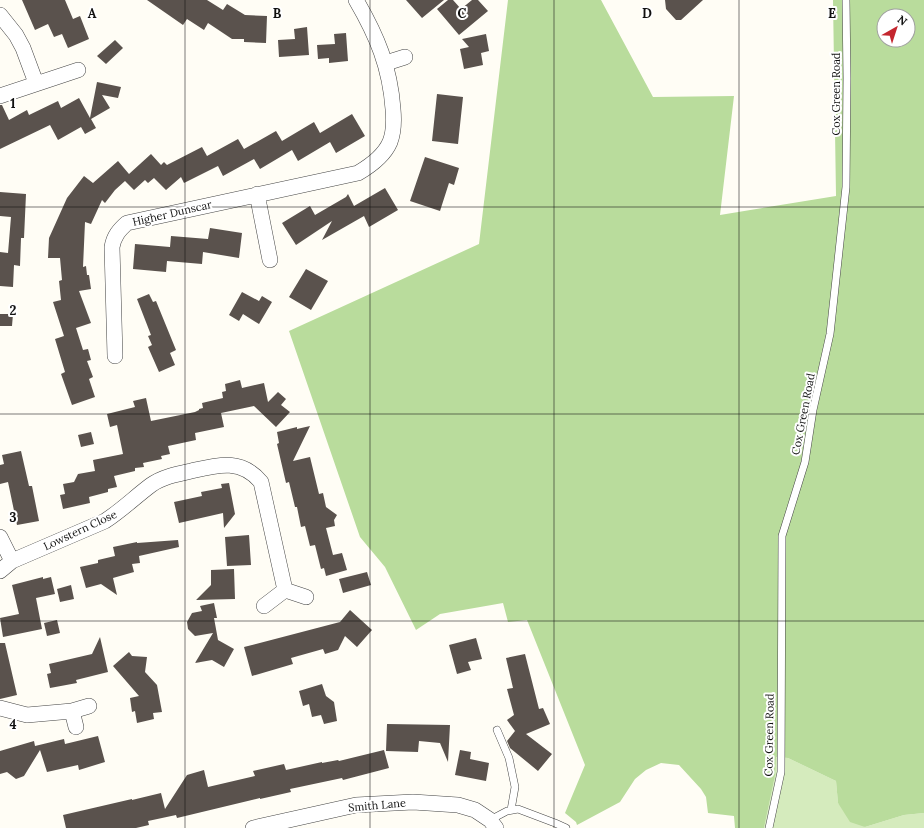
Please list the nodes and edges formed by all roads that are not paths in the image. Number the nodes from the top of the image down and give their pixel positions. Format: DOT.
graph roads {
  1 [pos="356,0"];
  2 [pos="846,0"];
  3 [pos="0,15"];
  4 [pos="405,57"];
  5 [pos="386,63"];
  6 [pos="78,70"];
  7 [pos="36,83"];
  8 [pos="0,96"];
  9 [pos="257,194"];
  10 [pos="270,260"];
  11 [pos="115,356"];
  12 [pos="0,537"];
  13 [pos="12,561"];
  14 [pos="0,571"];
  15 [pos="284,590"];
  16 [pos="306,597"];
  17 [pos="264,606"];
  18 [pos="89,706"];
  19 [pos="0,708"];
  20 [pos="72,711"];
  21 [pos="76,727"];
  22 [pos="497,730"];
  23 [pos="511,810"];
  24 [pos="493,824"];
  25 [pos="273,826"];
  26 [pos="253,828"];
  27 [pos="566,828"];
  28 [pos="770,828"];
  1 -- 5 [label="street, Higher Dunscar"];
  2 -- 28 [label="lane, Cox Green Road"];
  3 -- 7 [label="street"];
  4 -- 5 [label="street"];
  5 -- 9 [label="street, Higher Dunscar"];
  6 -- 7 [label="street"];
  7 -- 8 [label="street"];
  9 -- 10 [label="street"];
  9 -- 11 [label="street, Higher Dunscar"];
  12 -- 13 [label="street"];
  13 -- 14 [label="street, Lowstern Close"];
  13 -- 15 [label="street, Lowstern Close"];
  15 -- 16 [label="street"];
  15 -- 17 [label="street"];
  18 -- 20 [label="street"];
  19 -- 20 [label="street"];
  20 -- 21 [label="street"];
  22 -- 23 [label="lane"];
  23 -- 24 [label="lane"];
  23 -- 27 [label="lane"];
  24 -- 25 [label="street, Smith Lane"];
  25 -- 26 [label="street, Smith Lane"];
}
